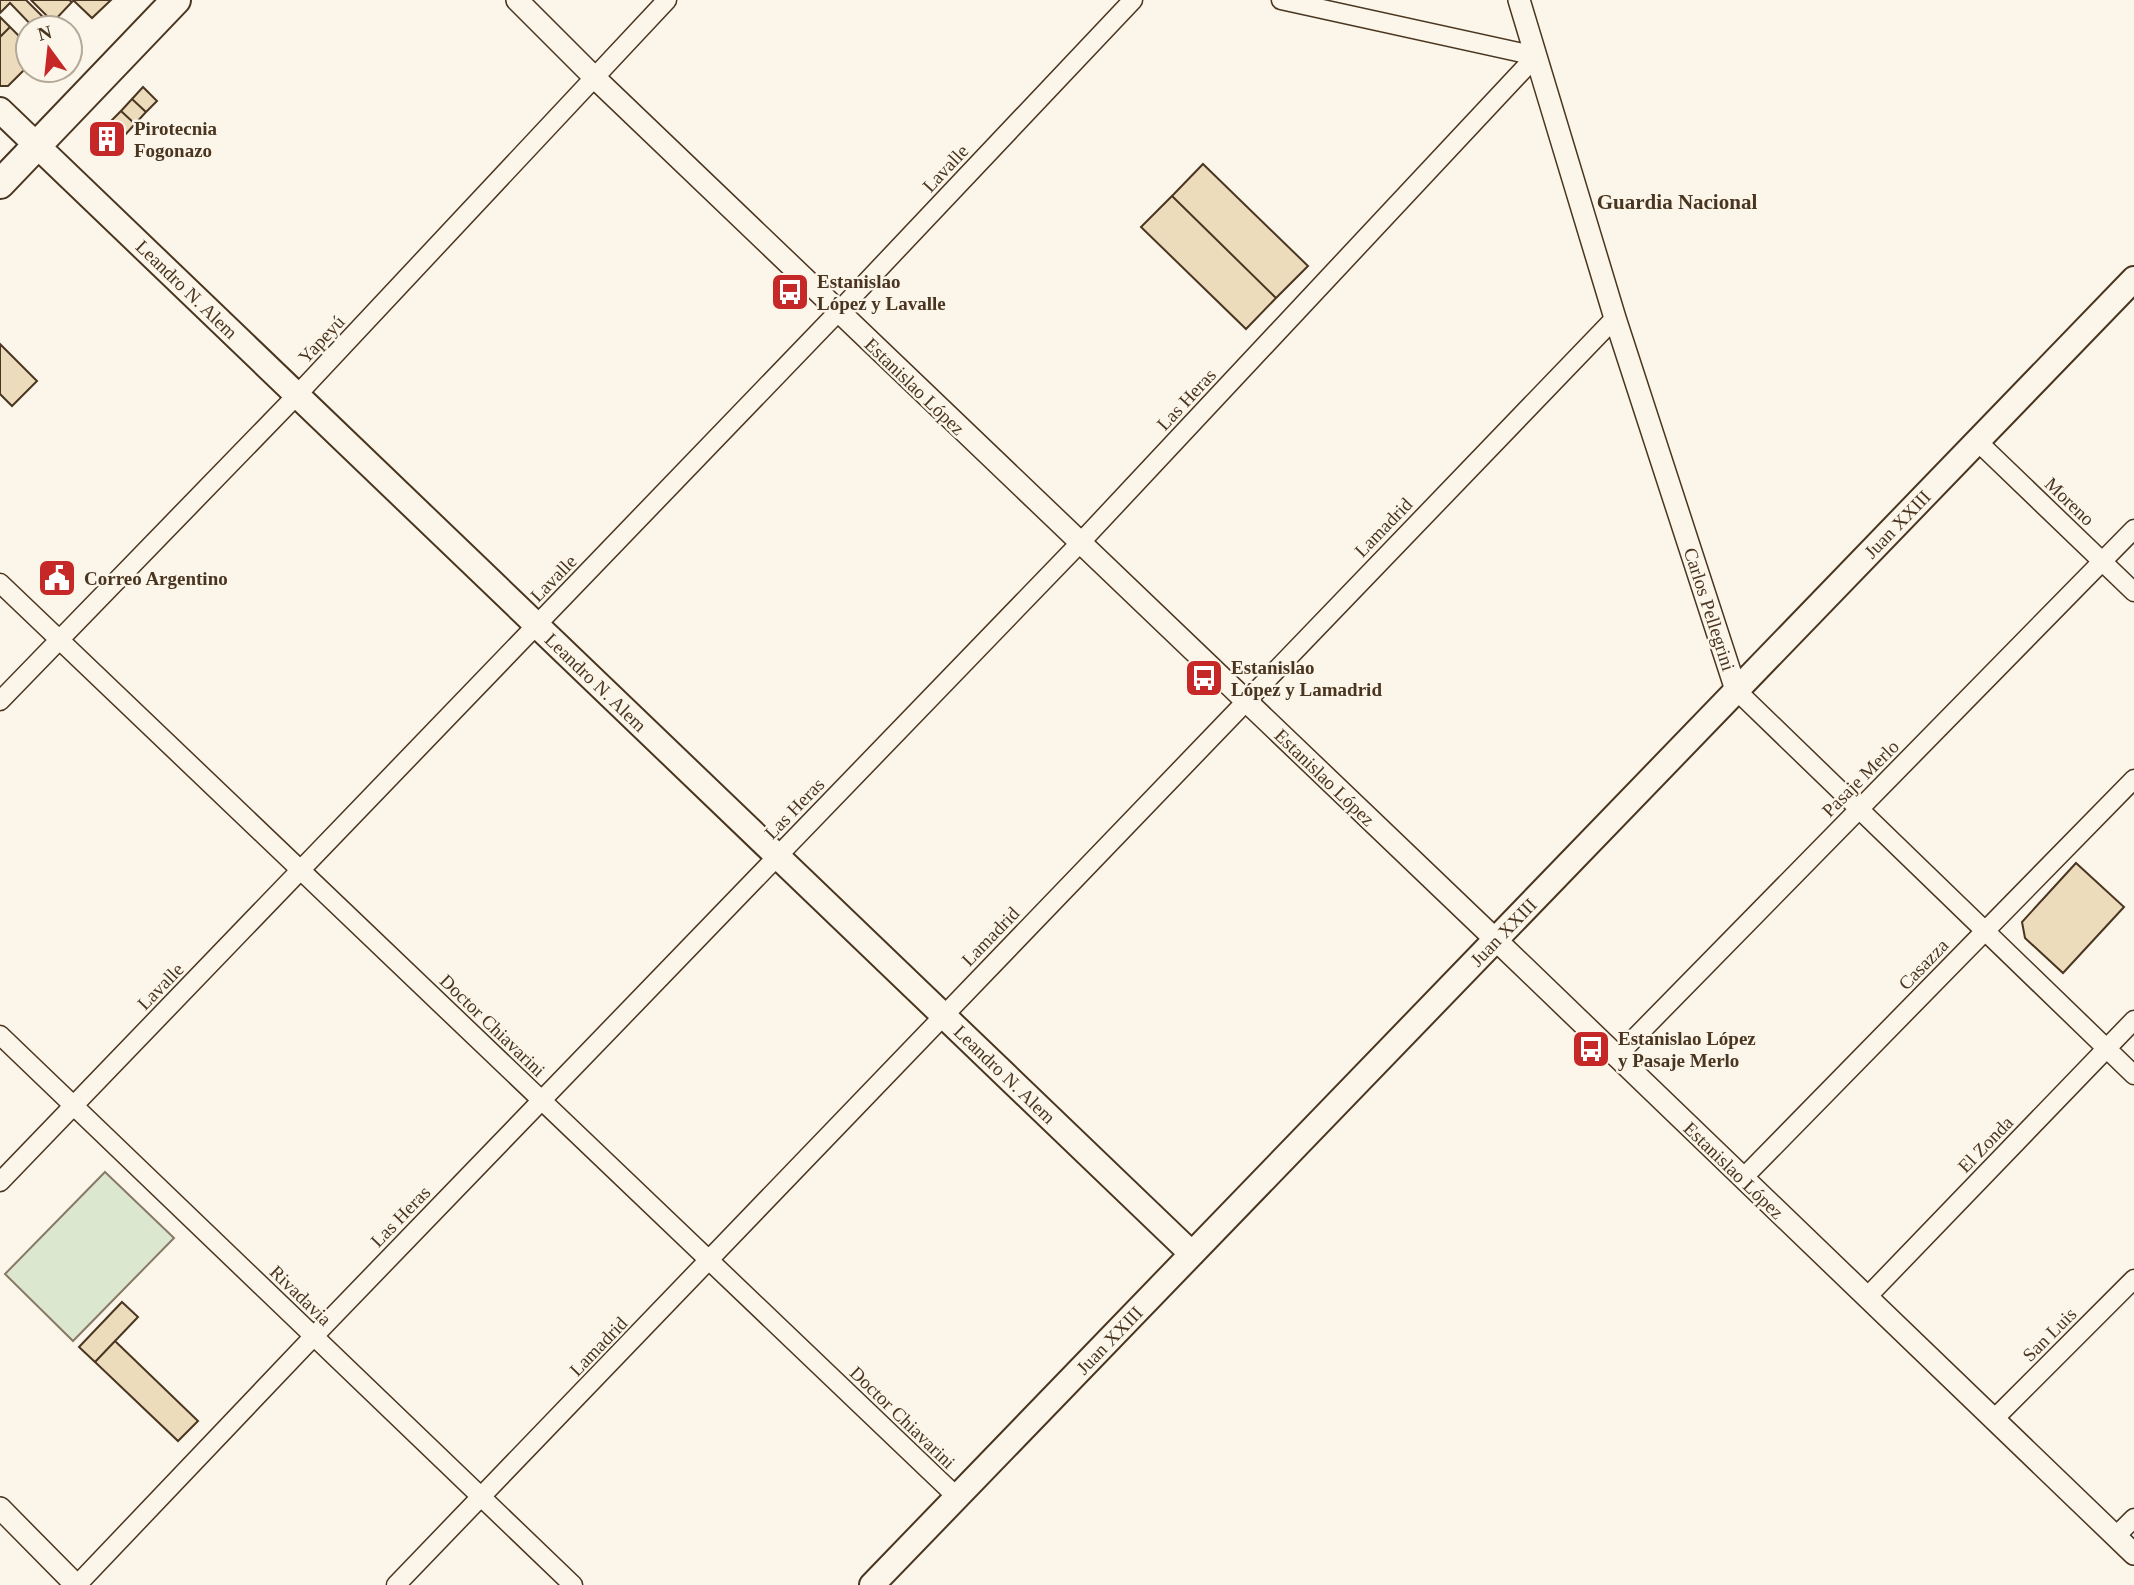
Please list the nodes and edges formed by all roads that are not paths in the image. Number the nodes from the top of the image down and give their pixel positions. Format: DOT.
graph roads {
  1 [pos="176,0"];
  2 [pos="517,0"];
  3 [pos="667,0"];
  4 [pos="1133,0"];
  5 [pos="1281,0"];
  6 [pos="1519,0"];
  7 [pos="1536,56"];
  8 [pos="595,78"];
  9 [pos="0,110"];
  10 [pos="37,146"];
  11 [pos="0,184"];
  12 [pos="2134,279"];
  13 [pos="838,312"];
  14 [pos="1615,317"];
  15 [pos="297,395"];
  16 [pos="1977,441"];
  17 [pos="2134,529"];
  18 [pos="1080,543"];
  19 [pos="2103,562"];
  20 [pos="0,583"];
  21 [pos="2134,592"];
  22 [pos="537,625"];
  23 [pos="60,640"];
  24 [pos="1736,690"];
  25 [pos="0,701"];
  26 [pos="1245,701"];
  27 [pos="2134,779"];
  28 [pos="1859,810"];
  29 [pos="777,855"];
  30 [pos="301,870"];
  31 [pos="1985,931"];
  32 [pos="1496,940"];
  33 [pos="944,1015"];
  34 [pos="2134,1020"];
  35 [pos="0,1035"];
  36 [pos="2106,1049"];
  37 [pos="1616,1057"];
  38 [pos="2134,1076"];
  39 [pos="541,1100"];
  40 [pos="73,1105"];
  41 [pos="1743,1178"];
  42 [pos="0,1182"];
  43 [pos="1192,1254"];
  44 [pos="709,1260"];
  45 [pos="2134,1279"];
  46 [pos="1867,1297"];
  47 [pos="314,1336"];
  48 [pos="1994,1419"];
  49 [pos="482,1497"];
  50 [pos="957,1497"];
  51 [pos="0,1508"];
  52 [pos="2134,1518"];
  53 [pos="2116,1536"];
  54 [pos="2134,1555"];
  55 [pos="76,1585"];
  56 [pos="396,1585"];
  57 [pos="573,1585"];
  58 [pos="872,1585"];
  1 -- 10 [label="main road"];
  2 -- 8 [label="street, Estanislao López"];
  3 -- 8 [label="street, Yapeyú"];
  4 -- 13 [label="street, Lavalle"];
  5 -- 7 [label="street"];
  6 -- 7 [label="street, Carlos Pellegrini"];
  7 -- 14 [label="street, Carlos Pellegrini"];
  7 -- 18 [label="street, Las Heras"];
  8 -- 13 [label="street, Estanislao López"];
  8 -- 15 [label="street, Yapeyú"];
  9 -- 10 [label="main road, Leandro N. Alem"];
  10 -- 11 [label="main road"];
  10 -- 15 [label="main road, Leandro N. Alem"];
  12 -- 16 [label="main road, Juan XXIII"];
  13 -- 18 [label="street, Estanislao López"];
  13 -- 22 [label="street, Lavalle"];
  14 -- 24 [label="street, Carlos Pellegrini"];
  14 -- 26 [label="street, Lamadrid"];
  15 -- 22 [label="main road, Leandro N. Alem"];
  15 -- 23 [label="street, Yapeyú"];
  16 -- 19 [label="street, Moreno"];
  16 -- 24 [label="main road, Juan XXIII"];
  17 -- 19 [label="street, Pasaje Merlo"];
  18 -- 26 [label="street, Estanislao López"];
  18 -- 29 [label="street, Las Heras"];
  19 -- 21 [label="street, Moreno"];
  19 -- 28 [label="street, Pasaje Merlo"];
  20 -- 23 [label="street, Doctor Chiavarini"];
  22 -- 29 [label="main road, Leandro N. Alem"];
  22 -- 30 [label="street, Lavalle"];
  23 -- 25 [label="street, Yapeyú"];
  23 -- 30 [label="street, Doctor Chiavarini"];
  24 -- 28 [label="street, Carlos Pellegrini"];
  24 -- 32 [label="main road, Juan XXIII"];
  26 -- 32 [label="street, Estanislao López"];
  26 -- 33 [label="street, Lamadrid"];
  27 -- 31 [label="street, Casazza"];
  28 -- 31 [label="street, Carlos Pellegrini"];
  28 -- 37 [label="street, Pasaje Merlo"];
  29 -- 33 [label="main road, Leandro N. Alem"];
  29 -- 39 [label="street, Las Heras"];
  30 -- 39 [label="street, Doctor Chiavarini"];
  30 -- 40 [label="street, Lavalle"];
  31 -- 36 [label="street, Carlos Pellegrini"];
  31 -- 41 [label="street, Casazza"];
  32 -- 37 [label="street, Estanislao López"];
  32 -- 43 [label="main road, Juan XXIII"];
  33 -- 43 [label="main road, Leandro N. Alem"];
  33 -- 44 [label="street, Lamadrid"];
  34 -- 36 [label="street, El Zonda"];
  35 -- 40 [label="street, Rivadavia"];
  36 -- 38 [label="street, Carlos Pellegrini"];
  36 -- 46 [label="street, El Zonda"];
  37 -- 41 [label="street, Estanislao López"];
  39 -- 44 [label="street, Doctor Chiavarini"];
  39 -- 47 [label="street, Las Heras"];
  40 -- 42 [label="street, Lavalle"];
  40 -- 47 [label="street, Rivadavia"];
  41 -- 46 [label="street, Estanislao López"];
  43 -- 50 [label="main road, Juan XXIII"];
  44 -- 49 [label="street, Lamadrid"];
  44 -- 50 [label="street, Doctor Chiavarini"];
  45 -- 48 [label="street, San Luis"];
  46 -- 48 [label="street, Estanislao López"];
  47 -- 49 [label="street, Rivadavia"];
  47 -- 55 [label="street, Las Heras"];
  48 -- 53 [label="street, Estanislao López"];
  49 -- 56 [label="street, Lamadrid"];
  49 -- 57 [label="street, Rivadavia"];
  50 -- 58 [label="main road, Juan XXIII"];
  51 -- 55 [label="street"];
  52 -- 53 [label="street"];
  53 -- 54 [label="street, Estanislao López"];
}
